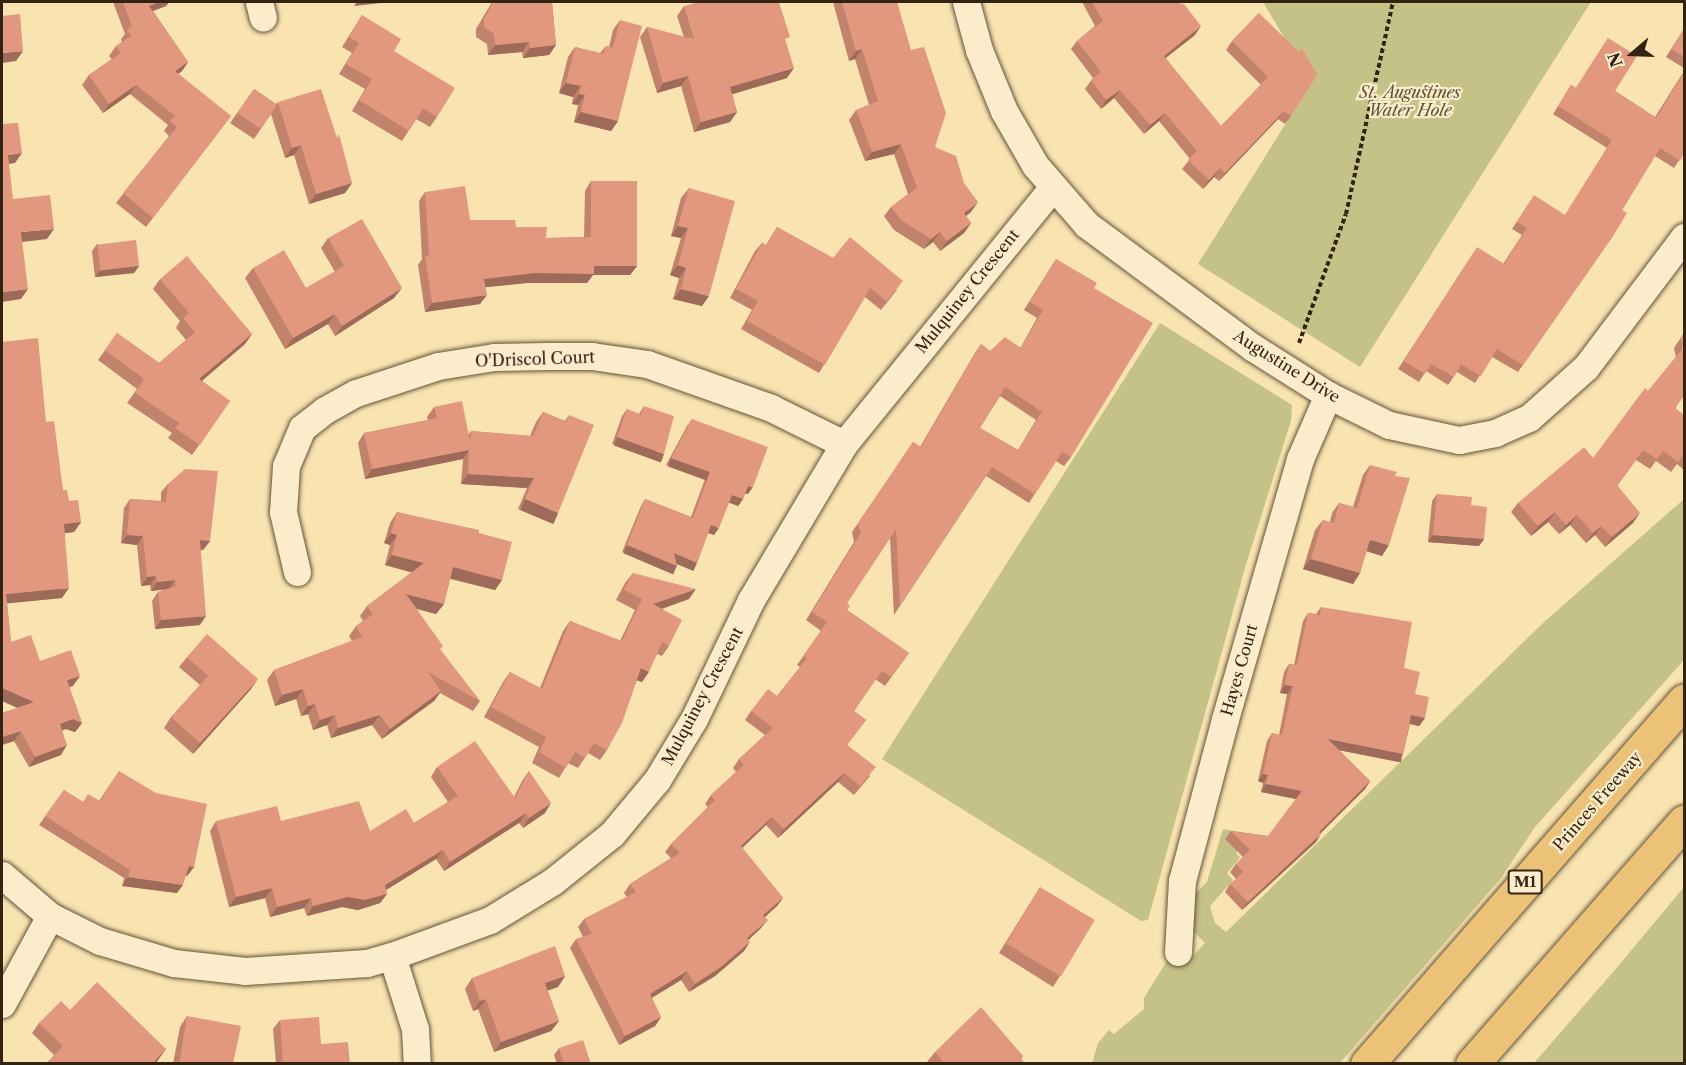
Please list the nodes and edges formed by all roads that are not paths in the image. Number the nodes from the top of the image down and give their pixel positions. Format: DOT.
graph roads {
  1 [pos="966,2"];
  2 [pos="1053,188"];
  3 [pos="1684,237"];
  4 [pos="1328,395"];
  5 [pos="844,444"];
  6 [pos="297,572"];
  7 [pos="1684,701"];
  8 [pos="1684,822"];
  9 [pos="2,875"];
  10 [pos="50,916"];
  11 [pos="1178,952"];
  12 [pos="392,956"];
  13 [pos="2,1004"];
  14 [pos="417,1064"];
  15 [pos="1367,1064"];
  16 [pos="1472,1064"];
  1 -- 2 [label="street, Augustine Drive"];
  2 -- 4 [label="street, Augustine Drive"];
  2 -- 5 [label="street, Mulquiney Crescent"];
  3 -- 4 [label="street, Augustine Drive"];
  4 -- 11 [label="street, Hayes Court"];
  5 -- 6 [label="street, O'Driscol Court"];
  5 -- 12 [label="street, Mulquiney Crescent"];
  7 -- 15 [label="highway, Princes Freeway / M1"];
  8 -- 16 [label="highway"];
  9 -- 10 [label="street, Mulquiney Crescent"];
  10 -- 12 [label="street, Mulquiney Crescent"];
  10 -- 13 [label="street"];
  12 -- 14 [label="street"];
}
